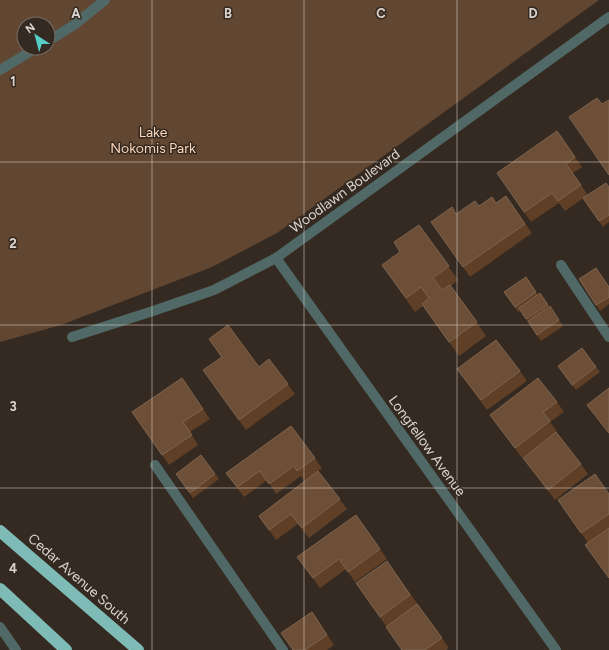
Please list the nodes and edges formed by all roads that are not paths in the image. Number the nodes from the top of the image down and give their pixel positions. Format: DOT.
graph roads {
  1 [pos="105,0"];
  2 [pos="609,18"];
  3 [pos="56,36"];
  4 [pos="23,56"];
  5 [pos="0,70"];
  6 [pos="276,258"];
  7 [pos="561,265"];
  8 [pos="72,337"];
  9 [pos="609,337"];
  10 [pos="155,465"];
  11 [pos="0,531"];
  12 [pos="0,588"];
  13 [pos="0,627"];
  14 [pos="16,650"];
  15 [pos="66,650"];
  16 [pos="138,650"];
  17 [pos="283,650"];
  18 [pos="556,650"];
  1 -- 3 [label="street"];
  2 -- 6 [label="street, Woodlawn Boulevard"];
  4 -- 5 [label="street"];
  6 -- 8 [label="street, Woodlawn Boulevard"];
  6 -- 18 [label="street, Longfellow Avenue"];
  7 -- 9 [label="street"];
  10 -- 17 [label="street"];
  11 -- 16 [label="highway, Cedar Avenue South"];
  12 -- 15 [label="highway"];
  13 -- 14 [label="street"];
}
